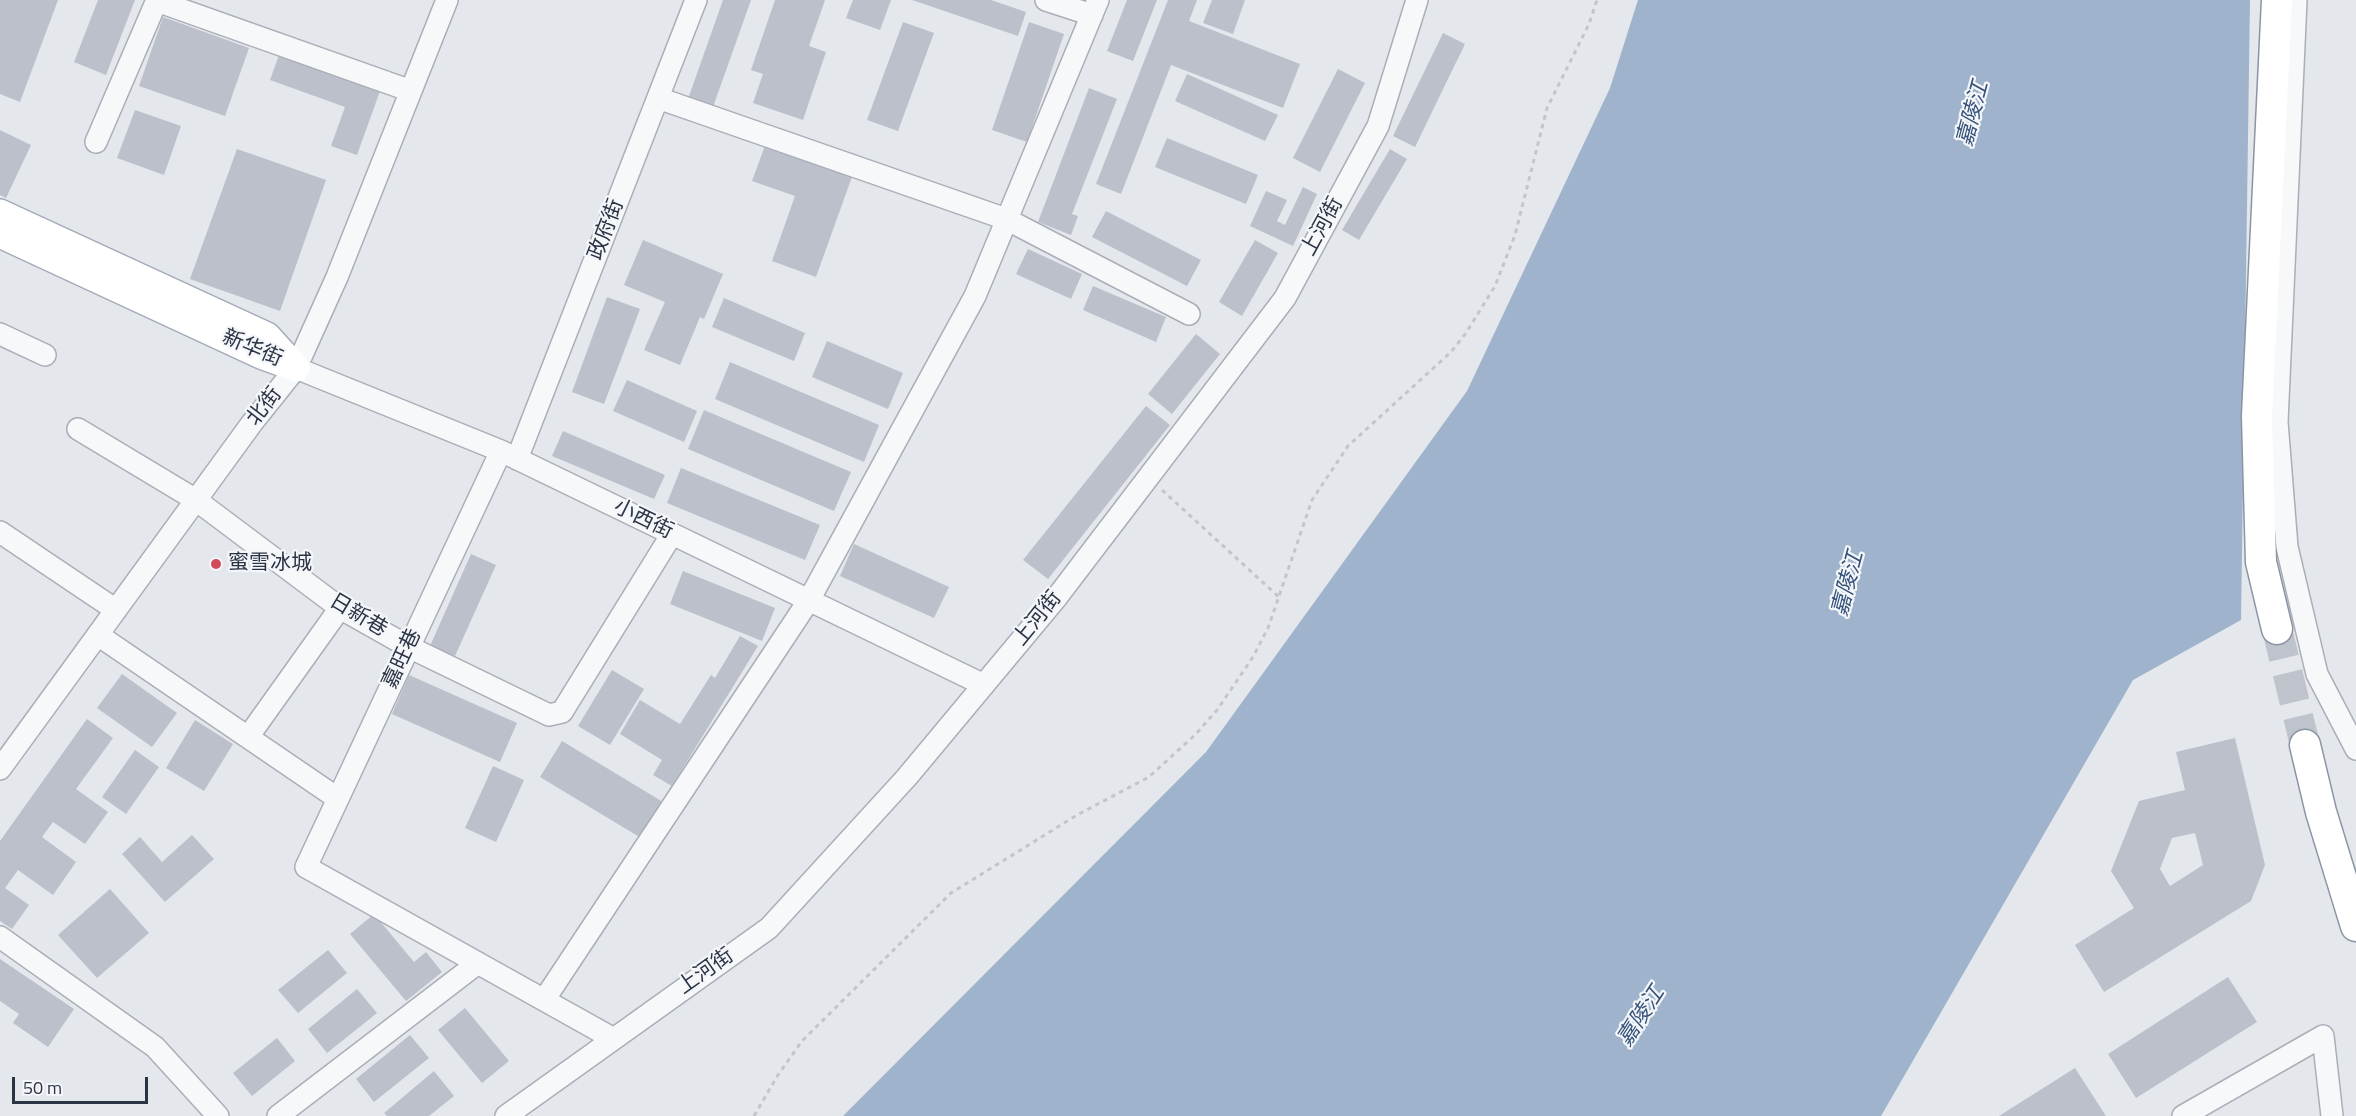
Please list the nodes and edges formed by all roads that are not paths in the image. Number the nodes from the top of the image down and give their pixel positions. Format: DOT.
graph roads {
  1 [pos="157,0"];
  2 [pos="447,0"];
  3 [pos="696,0"];
  4 [pos="1046,0"];
  5 [pos="1417,0"];
  6 [pos="2277,0"];
  7 [pos="2296,0"];
  8 [pos="1095,8"];
  9 [pos="411,91"];
  10 [pos="658,98"];
  11 [pos="96,142"];
  12 [pos="0,213"];
  13 [pos="1006,219"];
  14 [pos="0,234"];
  15 [pos="1189,314"];
  16 [pos="0,334"];
  17 [pos="45,355"];
  18 [pos="296,368"];
  19 [pos="78,429"];
  20 [pos="509,455"];
  21 [pos="196,500"];
  22 [pos="0,532"];
  23 [pos="672,534"];
  24 [pos="808,600"];
  25 [pos="340,608"];
  26 [pos="116,610"];
  27 [pos="2277,629"];
  28 [pos="98,635"];
  29 [pos="409,647"];
  30 [pos="984,685"];
  31 [pos="248,737"];
  32 [pos="2305,745"];
  33 [pos="2356,749"];
  34 [pos="0,769"];
  35 [pos="338,798"];
  36 [pos="2356,927"];
  37 [pos="0,937"];
  38 [pos="478,963"];
  39 [pos="544,1000"];
  40 [pos="612,1038"];
  41 [pos="218,1116"];
  42 [pos="278,1116"];
  43 [pos="506,1116"];
  44 [pos="2183,1116"];
  45 [pos="2332,1116"];
  1 -- 9 [label="street"];
  1 -- 11 [label="street"];
  2 -- 9 [label="street, 北街"];
  3 -- 10 [label="street, 政府街"];
  4 -- 8 [label="street"];
  5 -- 30 [label="street, 上河街"];
  6 -- 27 [label="highway"];
  7 -- 33 [label="street"];
  8 -- 13 [label="street"];
  9 -- 18 [label="street, 北街"];
  10 -- 13 [label="street"];
  10 -- 20 [label="street, 政府街"];
  12 -- 18 [label="main road, 新华街"];
  13 -- 15 [label="street"];
  13 -- 24 [label="street"];
  14 -- 18 [label="main road, 新华街"];
  16 -- 17 [label="street"];
  18 -- 20 [label="street, 小西街"];
  18 -- 21 [label="street, 北街"];
  19 -- 21 [label="street, 日新巷"];
  20 -- 23 [label="street, 小西街"];
  20 -- 29 [label="street, 嘉旺巷"];
  21 -- 25 [label="street, 日新巷"];
  21 -- 26 [label="street, 北街"];
  22 -- 26 [label="street"];
  23 -- 24 [label="street, 小西街"];
  23 -- 29 [label="street, 日新巷"];
  24 -- 30 [label="street, 小西街"];
  24 -- 39 [label="street"];
  25 -- 29 [label="street, 日新巷"];
  25 -- 31 [label="street"];
  26 -- 28 [label="street, 北街"];
  28 -- 31 [label="street"];
  28 -- 34 [label="street, 北街"];
  29 -- 35 [label="street, 嘉旺巷"];
  30 -- 40 [label="street, 上河街"];
  31 -- 35 [label="street"];
  32 -- 36 [label="highway"];
  35 -- 38 [label="street, 嘉旺巷"];
  37 -- 41 [label="street"];
  38 -- 39 [label="street"];
  38 -- 42 [label="street"];
  39 -- 40 [label="street"];
  40 -- 43 [label="street, 上河街"];
  44 -- 45 [label="street"];
}
